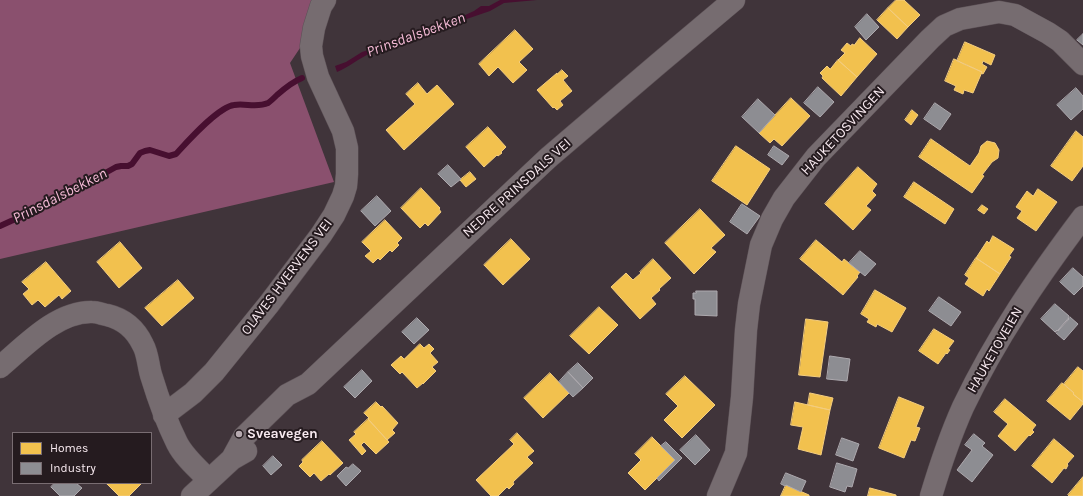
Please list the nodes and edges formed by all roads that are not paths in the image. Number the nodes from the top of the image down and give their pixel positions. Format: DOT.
graph roads {
  1 [pos="325,0"];
  2 [pos="734,0"];
  3 [pos="1083,64"];
  4 [pos="1083,217"];
  5 [pos="0,367"];
  6 [pos="164,415"];
  7 [pos="209,480"];
  8 [pos="192,496"];
  9 [pos="718,496"];
  10 [pos="931,496"];
  1 -- 6 [label="street, OLAVES HVERVENS VEI"];
  2 -- 7 [label="street, NEDRE PRINSDALS VEI"];
  3 -- 9 [label="street, HAUKETOSVINGEN"];
  4 -- 10 [label="street, HAUKETOVEIEN"];
  5 -- 6 [label="street"];
  6 -- 7 [label="street"];
  7 -- 8 [label="street, NEDRE PRINSDALS VEI"];
}
